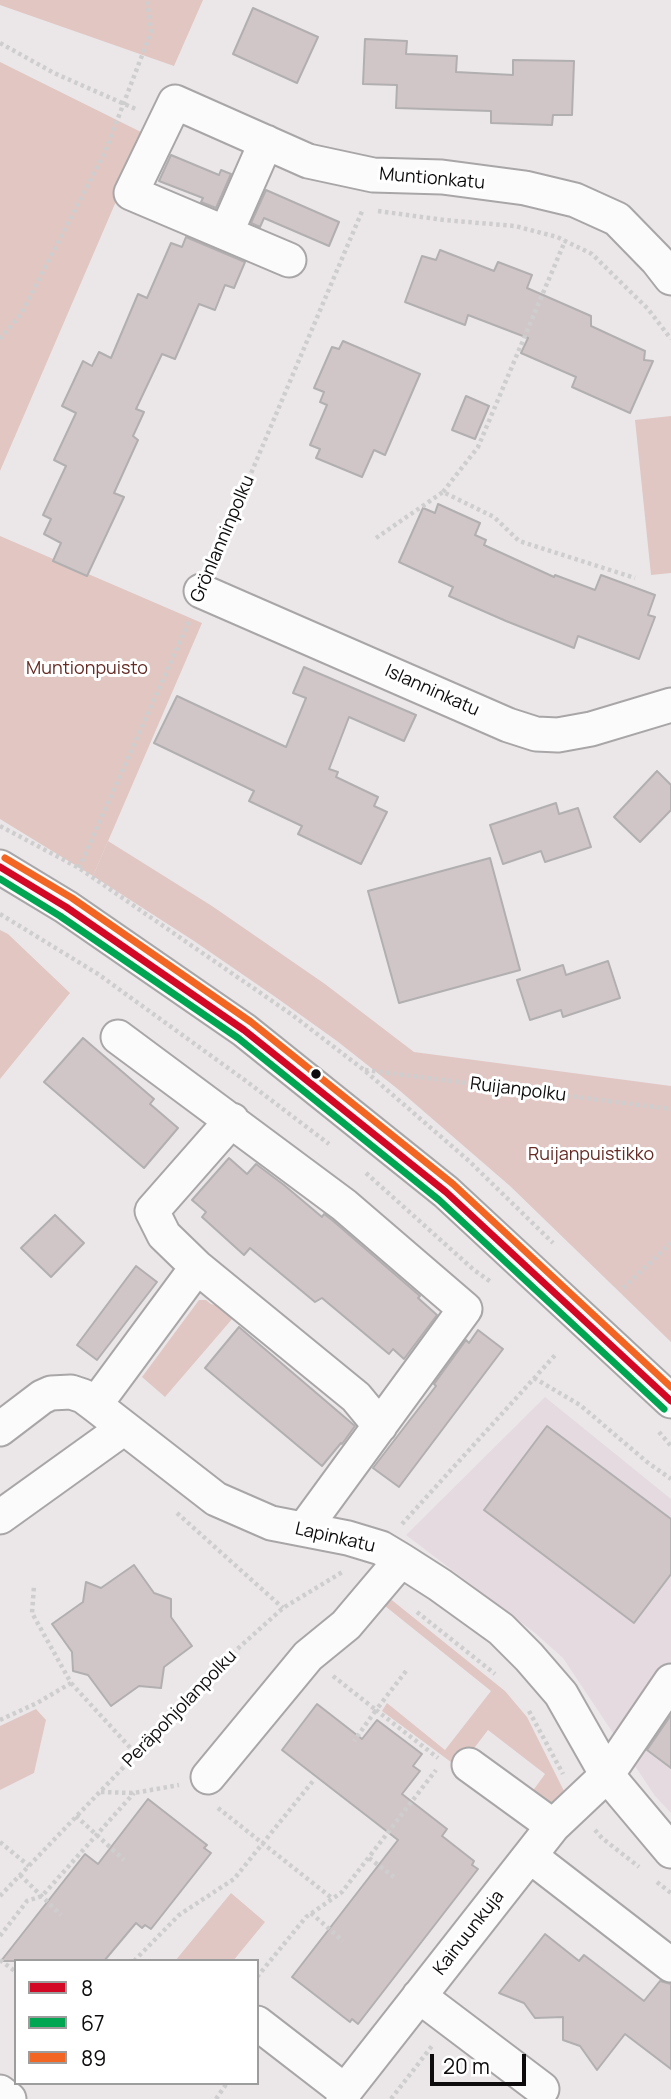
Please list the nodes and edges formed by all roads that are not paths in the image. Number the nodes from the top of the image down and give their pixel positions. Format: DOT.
graph roads {
  1 [pos="266,142"];
  2 [pos="226,233"];
  3 [pos="289,260"];
  4 [pos="671,278"];
  5 [pos="201,591"];
  6 [pos="671,705"];
  7 [pos="0,867"];
  8 [pos="118,1037"];
  9 [pos="232,1120"];
  10 [pos="197,1267"];
  11 [pos="671,1401"];
  12 [pos="95,1405"];
  13 [pos="380,1426"];
  14 [pos="124,1428"];
  15 [pos="0,1429"];
  16 [pos="0,1517"];
  17 [pos="304,1529"];
  18 [pos="388,1564"];
  19 [pos="671,1681"];
  20 [pos="469,1765"];
  21 [pos="607,1775"];
  22 [pos="209,1789"];
  23 [pos="553,1826"];
  24 [pos="530,1856"];
  25 [pos="661,1864"];
  26 [pos="671,1965"];
  27 [pos="419,1996"];
  28 [pos="259,2025"];
  29 [pos="542,2089"];
  30 [pos="0,2092"];
  31 [pos="344,2095"];
  32 [pos="9,2099"];
  1 -- 2 [label="street"];
  1 -- 2 [label="street, Muntionkatu"];
  1 -- 4 [label="street, Muntionkatu"];
  2 -- 3 [label="street"];
  5 -- 6 [label="street, Islanninkatu"];
  7 -- 11 [label="street"];
  8 -- 9 [label="street"];
  9 -- 10 [label="street"];
  9 -- 13 [label="street"];
  10 -- 12 [label="street"];
  10 -- 13 [label="street"];
  12 -- 14 [label="street, Lapinkatu"];
  12 -- 15 [label="street, Lapinkatu"];
  13 -- 17 [label="street"];
  14 -- 16 [label="street"];
  14 -- 17 [label="street, Lapinkatu"];
  17 -- 18 [label="street, Lapinkatu"];
  18 -- 21 [label="street, Lapinkatu"];
  18 -- 22 [label="street"];
  19 -- 21 [label="street, Kainuunkuja"];
  20 -- 23 [label="street"];
  21 -- 23 [label="street, Kainuunkuja"];
  21 -- 25 [label="street, Lapinkatu"];
  23 -- 24 [label="street, Kainuunkuja"];
  24 -- 26 [label="street"];
  24 -- 27 [label="street, Kainuunkuja"];
  27 -- 29 [label="street"];
  27 -- 31 [label="street, Kainuunkuja"];
  28 -- 31 [label="street"];
  30 -- 32 [label="street"];
}
